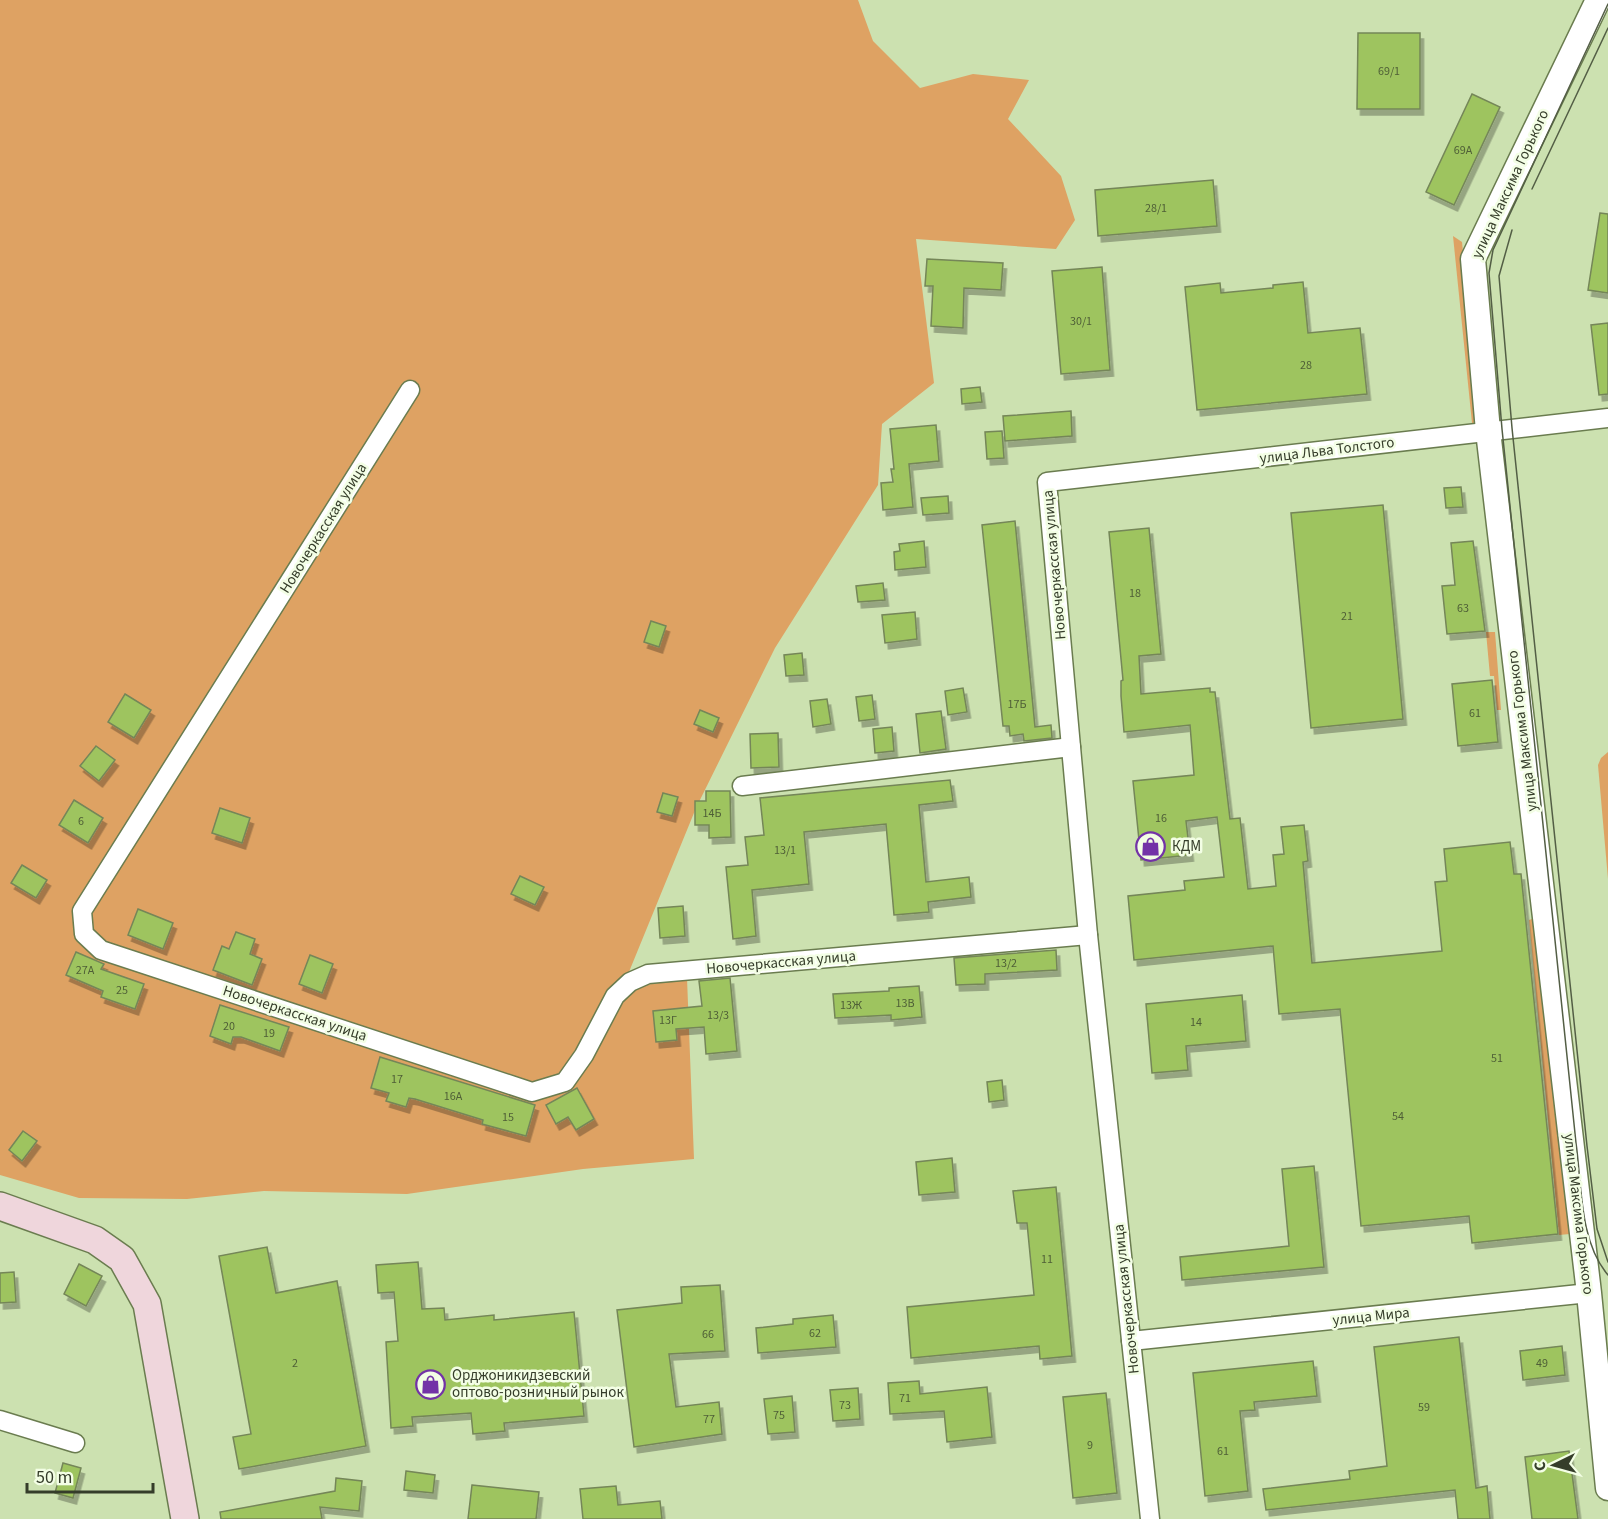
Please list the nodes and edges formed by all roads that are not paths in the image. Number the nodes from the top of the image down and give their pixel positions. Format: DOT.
graph roads {
  1 [pos="1598,0"];
  2 [pos="410,390"];
  3 [pos="1608,418"];
  4 [pos="1488,431"];
  5 [pos="1047,482"];
  6 [pos="1071,747"];
  7 [pos="742,786"];
  8 [pos="1088,935"];
  9 [pos="0,1206"];
  10 [pos="1598,1286"];
  11 [pos="1131,1341"];
  12 [pos="0,1420"];
  13 [pos="75,1443"];
  14 [pos="1608,1488"];
  15 [pos="185,1519"];
  16 [pos="1150,1519"];
  1 -- 4 [label="street, улица Максима Горького"];
  2 -- 8 [label="street, Новочеркасская улица"];
  3 -- 4 [label="street, улица Льва Толстого"];
  4 -- 5 [label="street, улица Льва Толстого"];
  4 -- 10 [label="street, улица Максима Горького"];
  5 -- 6 [label="street, Новочеркасская улица"];
  6 -- 7 [label="street"];
  6 -- 8 [label="street, Новочеркасская улица"];
  8 -- 11 [label="street, Новочеркасская улица"];
  9 -- 15 [label="main road"];
  10 -- 11 [label="street, улица Мира"];
  10 -- 14 [label="street, улица Максима Горького"];
  11 -- 16 [label="street, Новочеркасская улица"];
  12 -- 13 [label="street"];
}
